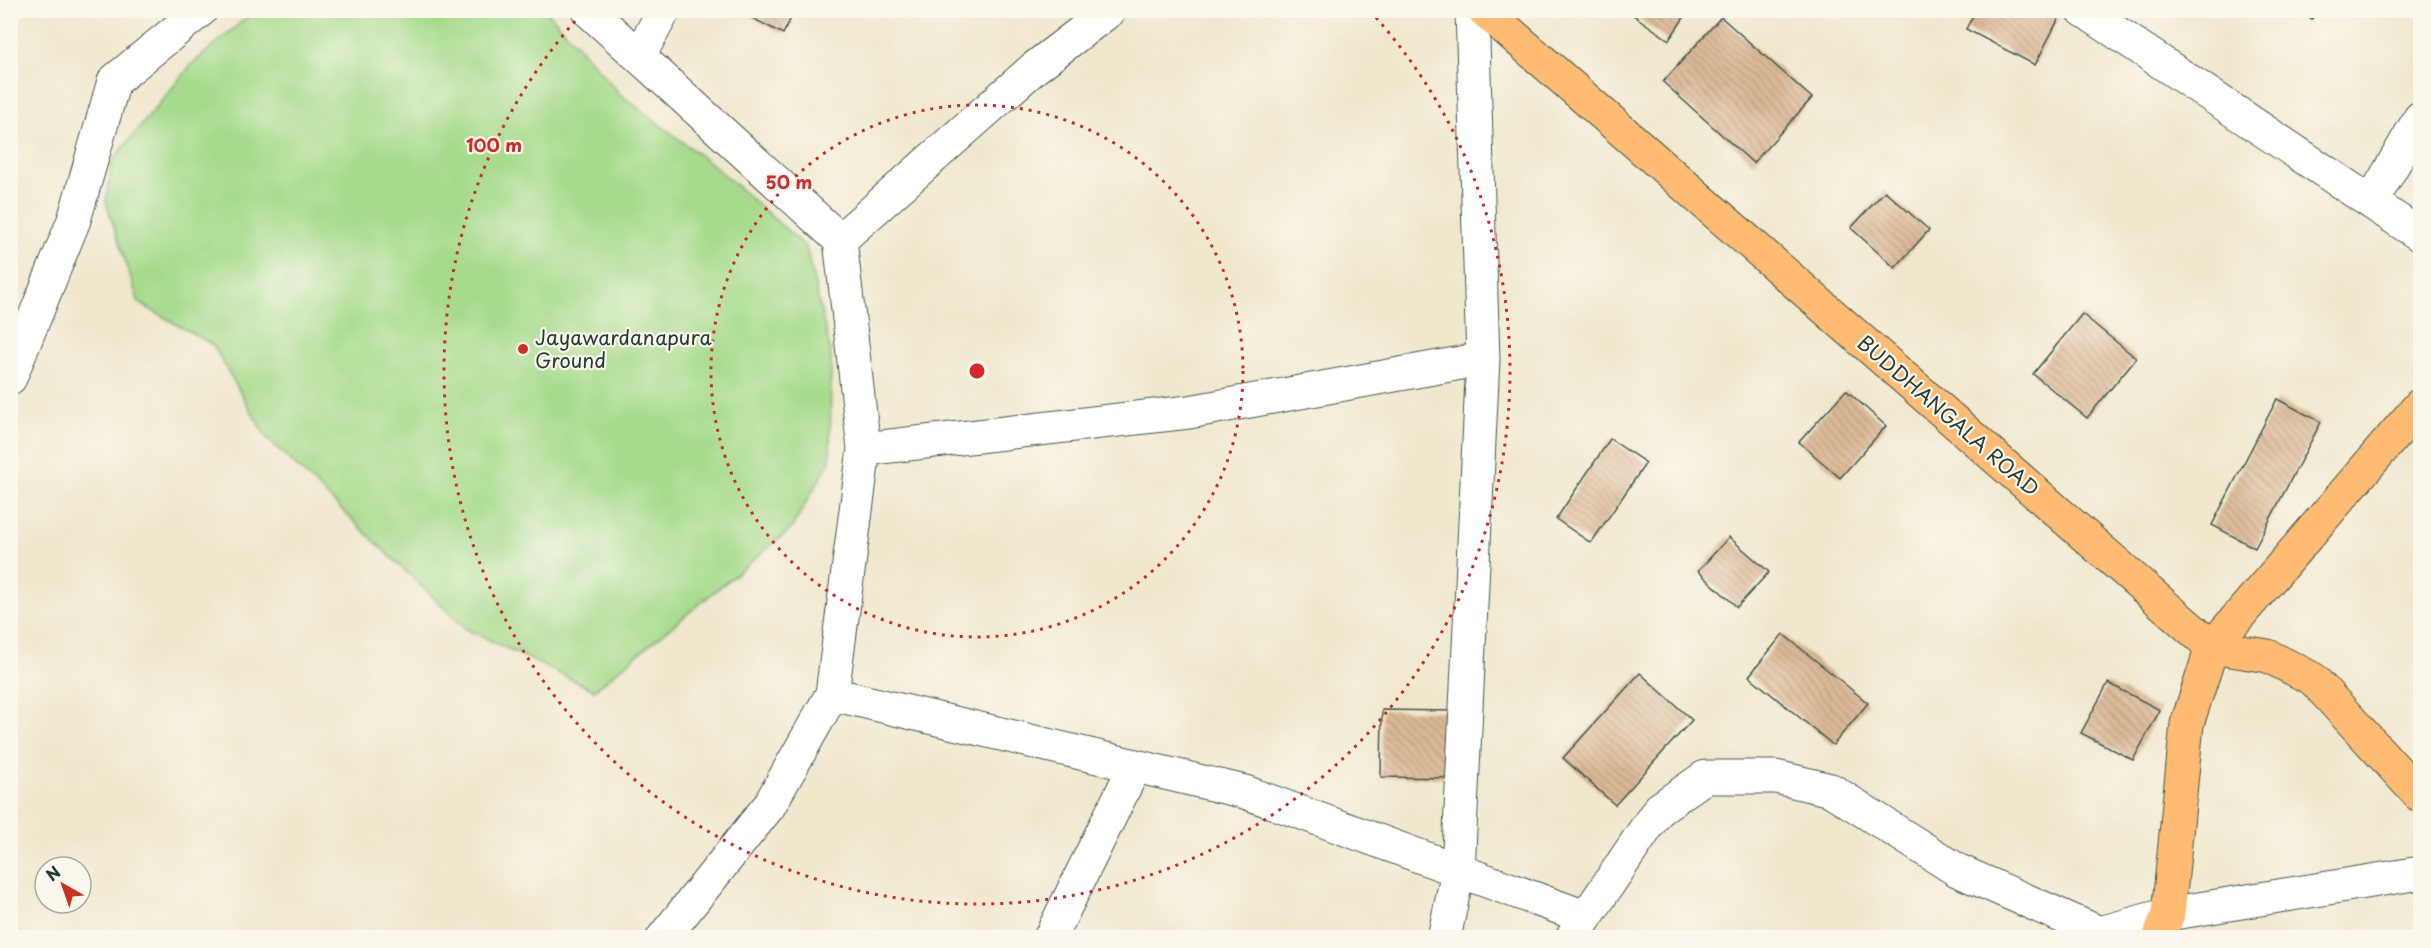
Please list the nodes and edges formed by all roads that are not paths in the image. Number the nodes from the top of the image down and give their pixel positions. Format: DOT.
graph roads {
  1 [pos="201,10"];
  2 [pos="588,10"];
  3 [pos="664,10"];
  4 [pos="1110,10"];
  5 [pos="1472,10"];
  6 [pos="1484,10"];
  7 [pos="2087,12"];
  8 [pos="639,56"];
  9 [pos="2421,118"];
  10 [pos="2372,201"];
  11 [pos="2421,235"];
  12 [pos="840,240"];
  13 [pos="1483,359"];
  14 [pos="10,378"];
  15 [pos="2421,405"];
  16 [pos="864,449"];
  17 [pos="2212,647"];
  18 [pos="832,694"];
  19 [pos="1135,766"];
  20 [pos="2421,796"];
  21 [pos="1458,871"];
  22 [pos="2421,873"];
  23 [pos="2164,926"];
  24 [pos="1578,927"];
  25 [pos="663,938"];
  26 [pos="1050,938"];
  27 [pos="1444,938"];
  1 -- 14 [label="street"];
  2 -- 8 [label="street"];
  3 -- 8 [label="street"];
  4 -- 12 [label="street"];
  5 -- 13 [label="street"];
  6 -- 17 [label="main road, BUDDHANGALA ROAD"];
  7 -- 10 [label="street"];
  8 -- 12 [label="street"];
  9 -- 10 [label="street"];
  10 -- 11 [label="street"];
  12 -- 16 [label="street"];
  13 -- 16 [label="street"];
  13 -- 21 [label="street"];
  15 -- 17 [label="main road"];
  16 -- 18 [label="street"];
  17 -- 20 [label="main road"];
  17 -- 23 [label="main road"];
  18 -- 19 [label="street"];
  18 -- 25 [label="street"];
  19 -- 21 [label="street"];
  19 -- 26 [label="street"];
  21 -- 24 [label="street"];
  21 -- 27 [label="street"];
  22 -- 23 [label="street"];
  23 -- 24 [label="street"];
}
